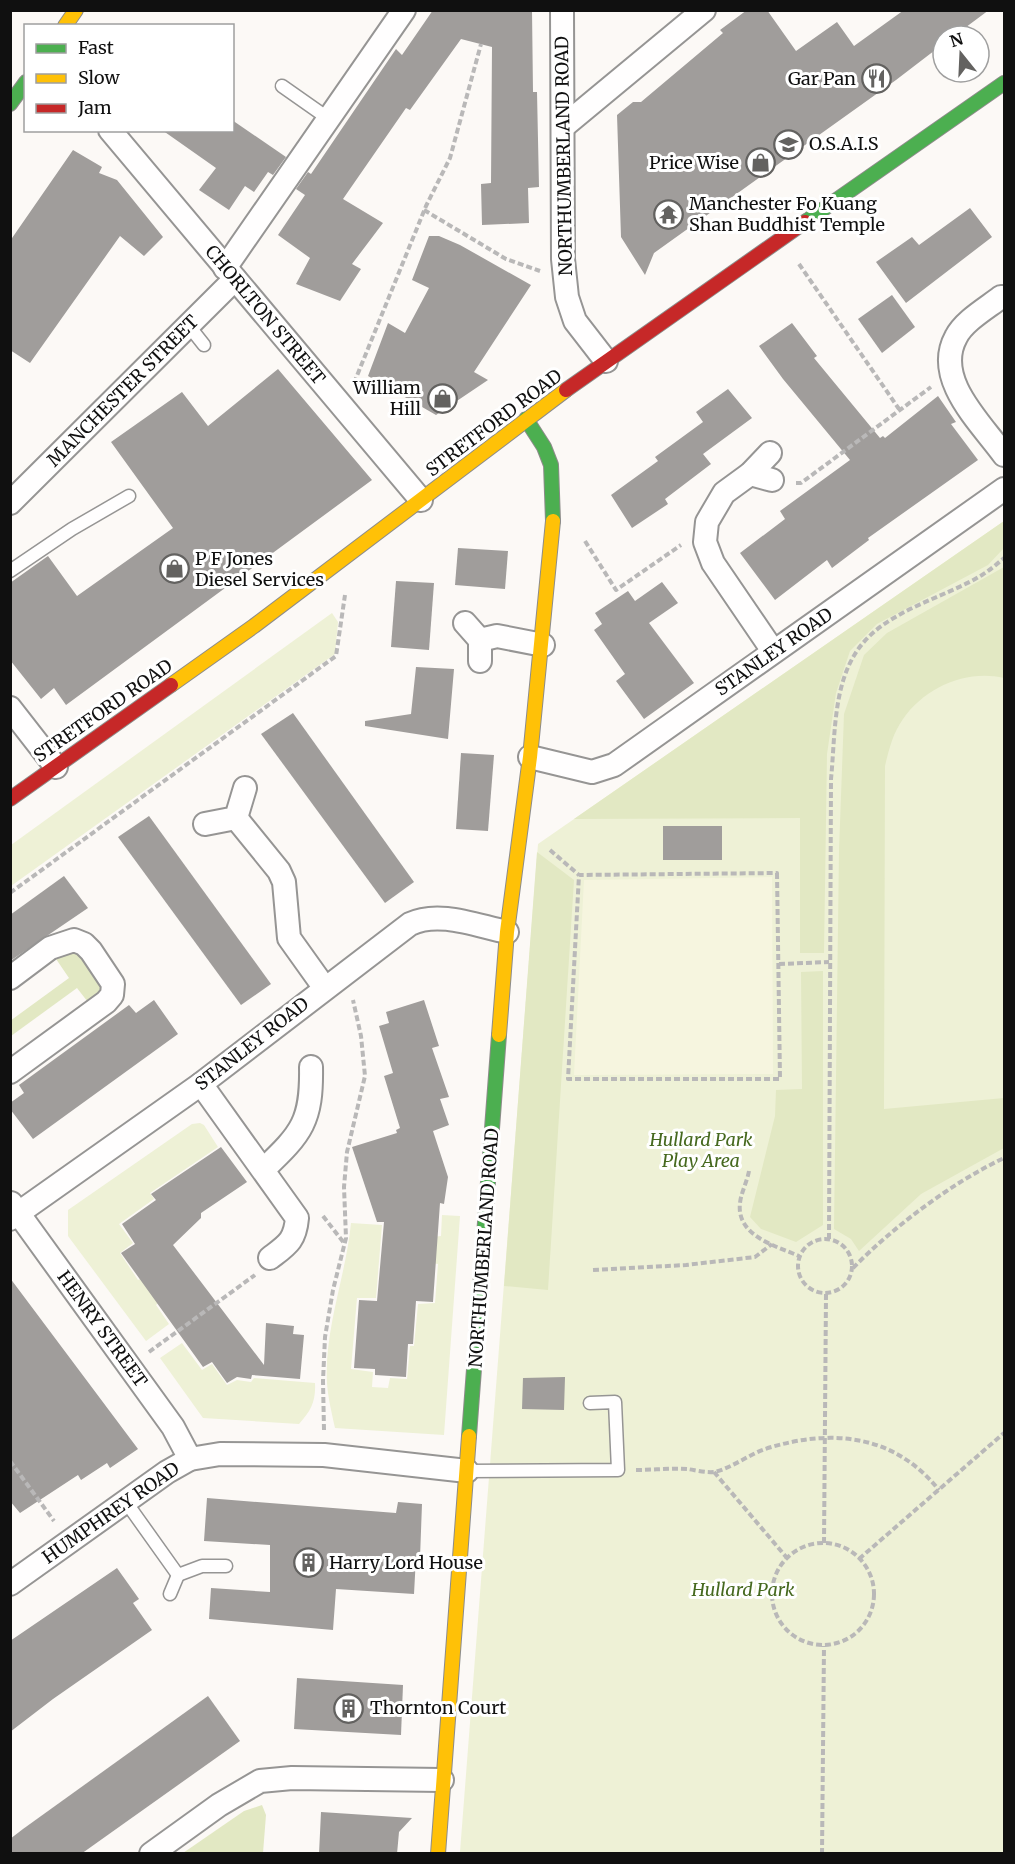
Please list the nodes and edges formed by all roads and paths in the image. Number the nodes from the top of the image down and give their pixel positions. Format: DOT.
graph roads {
  1 [pos="76,10"];
  2 [pos="404,10"];
  3 [pos="562,10"];
  4 [pos="704,10"];
  5 [pos="66,24"];
  6 [pos="481,44"];
  7 [pos="1005,83"];
  8 [pos="24,85"];
  9 [pos="282,86"];
  10 [pos="10,104"];
  11 [pos="329,119"];
  12 [pos="564,126"];
  13 [pos="112,132"];
  14 [pos="424,210"];
  15 [pos="781,238"];
  16 [pos="541,272"];
  17 [pos="230,274"];
  18 [pos="1001,297"];
  19 [pos="189,326"];
  20 [pos="204,345"];
  21 [pos="606,361"];
  22 [pos="950,373"];
  23 [pos="352,386"];
  24 [pos="899,410"];
  25 [pos="526,419"];
  26 [pos="770,453"];
  27 [pos="1005,455"];
  28 [pos="761,477"];
  29 [pos="1005,489"];
  30 [pos="129,496"];
  31 [pos="421,500"];
  32 [pos="10,503"];
  33 [pos="554,520"];
  34 [pos="705,542"];
  35 [pos="352,552"];
  36 [pos="1005,558"];
  37 [pos="10,571"];
  38 [pos="465,623"];
  39 [pos="543,645"];
  40 [pos="773,651"];
  41 [pos="10,708"];
  42 [pos="530,757"];
  43 [pos="56,767"];
  44 [pos="244,788"];
  45 [pos="10,799"];
  46 [pos="236,818"];
  47 [pos="205,824"];
  48 [pos="10,893"];
  49 [pos="507,932"];
  50 [pos="829,963"];
  51 [pos="779,964"];
  52 [pos="10,978"];
  53 [pos="333,981"];
  54 [pos="310,1067"];
  55 [pos="10,1072"];
  56 [pos="201,1084"];
  57 [pos="1005,1158"];
  58 [pos="264,1169"];
  59 [pos="749,1171"];
  60 [pos="13,1212"];
  61 [pos="829,1239"];
  62 [pos="772,1244"];
  63 [pos="799,1256"];
  64 [pos="270,1258"];
  65 [pos="853,1268"];
  66 [pos="593,1270"];
  67 [pos="826,1294"];
  68 [pos="128,1366"];
  69 [pos="590,1402"];
  70 [pos="1005,1433"];
  71 [pos="823,1437"];
  72 [pos="324,1455"];
  73 [pos="190,1459"];
  74 [pos="10,1461"];
  75 [pos="618,1470"];
  76 [pos="467,1471"];
  77 [pos="714,1472"];
  78 [pos="939,1490"];
  79 [pos="126,1502"];
  80 [pos="69,1542"];
  81 [pos="824,1543"];
  82 [pos="787,1558"];
  83 [pos="860,1559"];
  84 [pos="226,1566"];
  85 [pos="178,1575"];
  86 [pos="10,1584"];
  87 [pos="170,1594"];
  88 [pos="824,1646"];
  89 [pos="442,1780"];
  90 [pos="151,1854"];
  91 [pos="438,1854"];
  92 [pos="822,1854"];
  1 -- 5 [label="main road"];
  2 -- 11 [label="street, MANCHESTER STREET"];
  3 -- 12 [label="street, NORTHUMBERLAND ROAD"];
  4 -- 12 [label="street"];
  6 -- 14 [label="path"];
  7 -- 15 [label="main road, STRETFORD ROAD"];
  8 -- 10 [label="main road"];
  9 -- 11 [label="lane"];
  11 -- 17 [label="street, MANCHESTER STREET"];
  12 -- 21 [label="street, NORTHUMBERLAND ROAD"];
  13 -- 17 [label="street, CHORLTON STREET"];
  14 -- 16 [label="path"];
  14 -- 23 [label="path"];
  15 -- 21 [label="main road, STRETFORD ROAD"];
  15 -- 24 [label="path"];
  17 -- 19 [label="street, MANCHESTER STREET"];
  17 -- 31 [label="street, CHORLTON STREET"];
  18 -- 22 [label="street"];
  19 -- 20 [label="lane"];
  19 -- 32 [label="street, MANCHESTER STREET"];
  21 -- 25 [label="main road, STRETFORD ROAD"];
  22 -- 24 [label="path"];
  22 -- 27 [label="street"];
  24 -- 28 [label="path"];
  25 -- 31 [label="main road, STRETFORD ROAD"];
  25 -- 33 [label="main road, NORTHUMBERLAND ROAD"];
  26 -- 28 [label="street"];
  28 -- 34 [label="street"];
  29 -- 40 [label="street, STANLEY ROAD"];
  30 -- 37 [label="lane"];
  31 -- 35 [label="main road, STRETFORD ROAD"];
  33 -- 34 [label="path"];
  33 -- 39 [label="main road, NORTHUMBERLAND ROAD"];
  34 -- 40 [label="street"];
  35 -- 43 [label="main road, STRETFORD ROAD"];
  35 -- 48 [label="path"];
  36 -- 50 [label="path"];
  38 -- 39 [label="street"];
  39 -- 42 [label="main road, NORTHUMBERLAND ROAD"];
  40 -- 42 [label="street, STANLEY ROAD"];
  41 -- 43 [label="street"];
  42 -- 49 [label="main road, NORTHUMBERLAND ROAD"];
  43 -- 45 [label="main road, STRETFORD ROAD"];
  44 -- 46 [label="street"];
  46 -- 47 [label="street"];
  46 -- 53 [label="street"];
  49 -- 53 [label="street, STANLEY ROAD"];
  49 -- 76 [label="main road, NORTHUMBERLAND ROAD"];
  50 -- 51 [label="path"];
  50 -- 61 [label="path"];
  51 -- 51 [label="path"];
  52 -- 55 [label="street"];
  53 -- 56 [label="street, STANLEY ROAD"];
  53 -- 72 [label="path"];
  54 -- 58 [label="street"];
  56 -- 58 [label="street"];
  56 -- 60 [label="street, STANLEY ROAD"];
  57 -- 65 [label="path"];
  58 -- 64 [label="street"];
  59 -- 62 [label="path"];
  60 -- 68 [label="street, HENRY STREET"];
  61 -- 63 [label="path"];
  61 -- 65 [label="path"];
  62 -- 63 [label="path"];
  62 -- 66 [label="path"];
  63 -- 67 [label="path"];
  64 -- 68 [label="path"];
  65 -- 67 [label="path"];
  67 -- 71 [label="path"];
  68 -- 73 [label="street, HENRY STREET"];
  69 -- 75 [label="lane"];
  70 -- 78 [label="path"];
  71 -- 77 [label="path"];
  71 -- 78 [label="path"];
  71 -- 81 [label="path"];
  72 -- 73 [label="street, HUMPHREY ROAD"];
  72 -- 76 [label="street, HUMPHREY ROAD"];
  73 -- 79 [label="street, HUMPHREY ROAD"];
  74 -- 80 [label="path"];
  75 -- 76 [label="lane"];
  75 -- 77 [label="path"];
  76 -- 89 [label="main road, NORTHUMBERLAND ROAD"];
  77 -- 82 [label="path"];
  78 -- 83 [label="path"];
  79 -- 80 [label="street, HUMPHREY ROAD"];
  79 -- 85 [label="lane"];
  80 -- 86 [label="street, HUMPHREY ROAD"];
  81 -- 82 [label="path"];
  81 -- 83 [label="path"];
  82 -- 88 [label="path"];
  83 -- 88 [label="path"];
  84 -- 85 [label="lane"];
  85 -- 87 [label="lane"];
  88 -- 92 [label="path"];
  89 -- 90 [label="street"];
  89 -- 91 [label="main road, NORTHUMBERLAND ROAD"];
}
